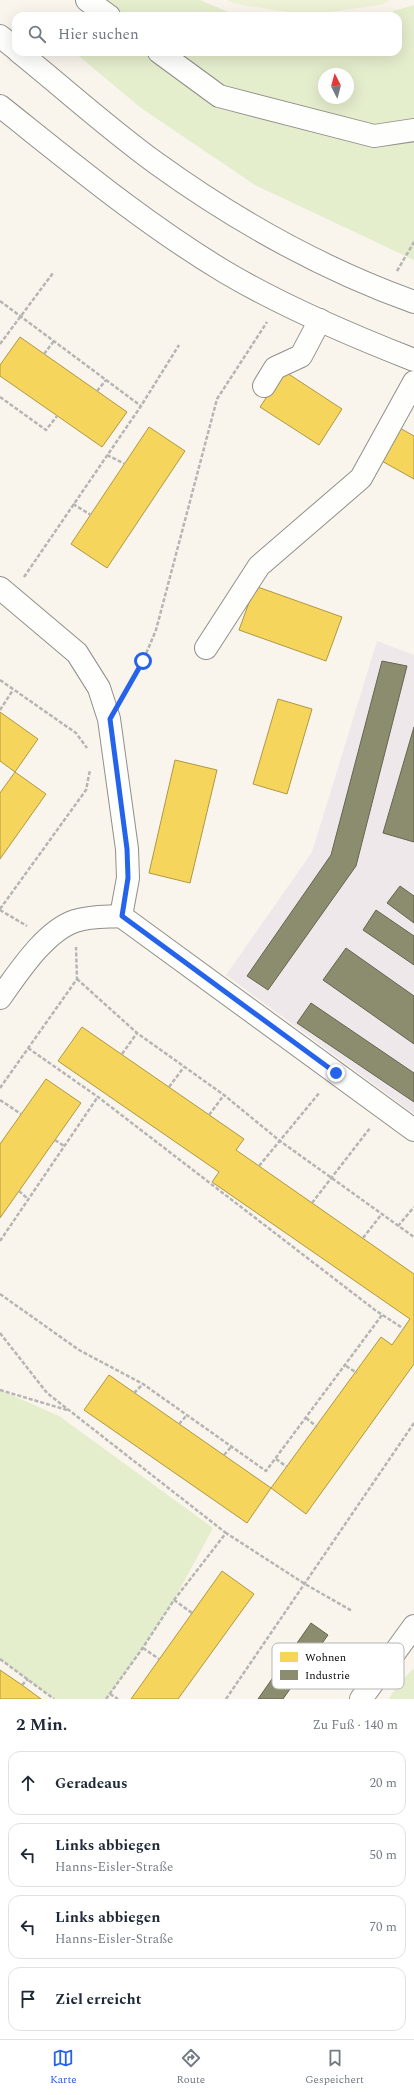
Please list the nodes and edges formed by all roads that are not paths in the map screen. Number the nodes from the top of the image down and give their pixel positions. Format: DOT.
graph roads {
  1 [pos="88,0"];
  2 [pos="104,12"];
  3 [pos="0,36"];
  4 [pos="12,46"];
  5 [pos="24,56"];
  6 [pos="164,56"];
  7 [pos="0,106"];
  8 [pos="414,130"];
  9 [pos="414,302"];
  10 [pos="320,320"];
  11 [pos="414,360"];
  12 [pos="414,382"];
  13 [pos="264,386"];
  14 [pos="6,592"];
  15 [pos="206,648"];
  16 [pos="122,916"];
  17 [pos="0,998"];
  18 [pos="414,1130"];
  19 [pos="414,1626"];
  20 [pos="402,1643"];
  21 [pos="368,1689"];
  22 [pos="361,1699"];
  1 -- 2 [label="street"];
  3 -- 4 [label="street"];
  5 -- 9 [label="street"];
  6 -- 8 [label="street"];
  7 -- 10 [label="street"];
  10 -- 11 [label="street"];
  10 -- 13 [label="street"];
  12 -- 15 [label="street"];
  14 -- 16 [label="street"];
  16 -- 17 [label="street"];
  16 -- 18 [label="street"];
  19 -- 20 [label="street"];
  21 -- 22 [label="street"];
}
